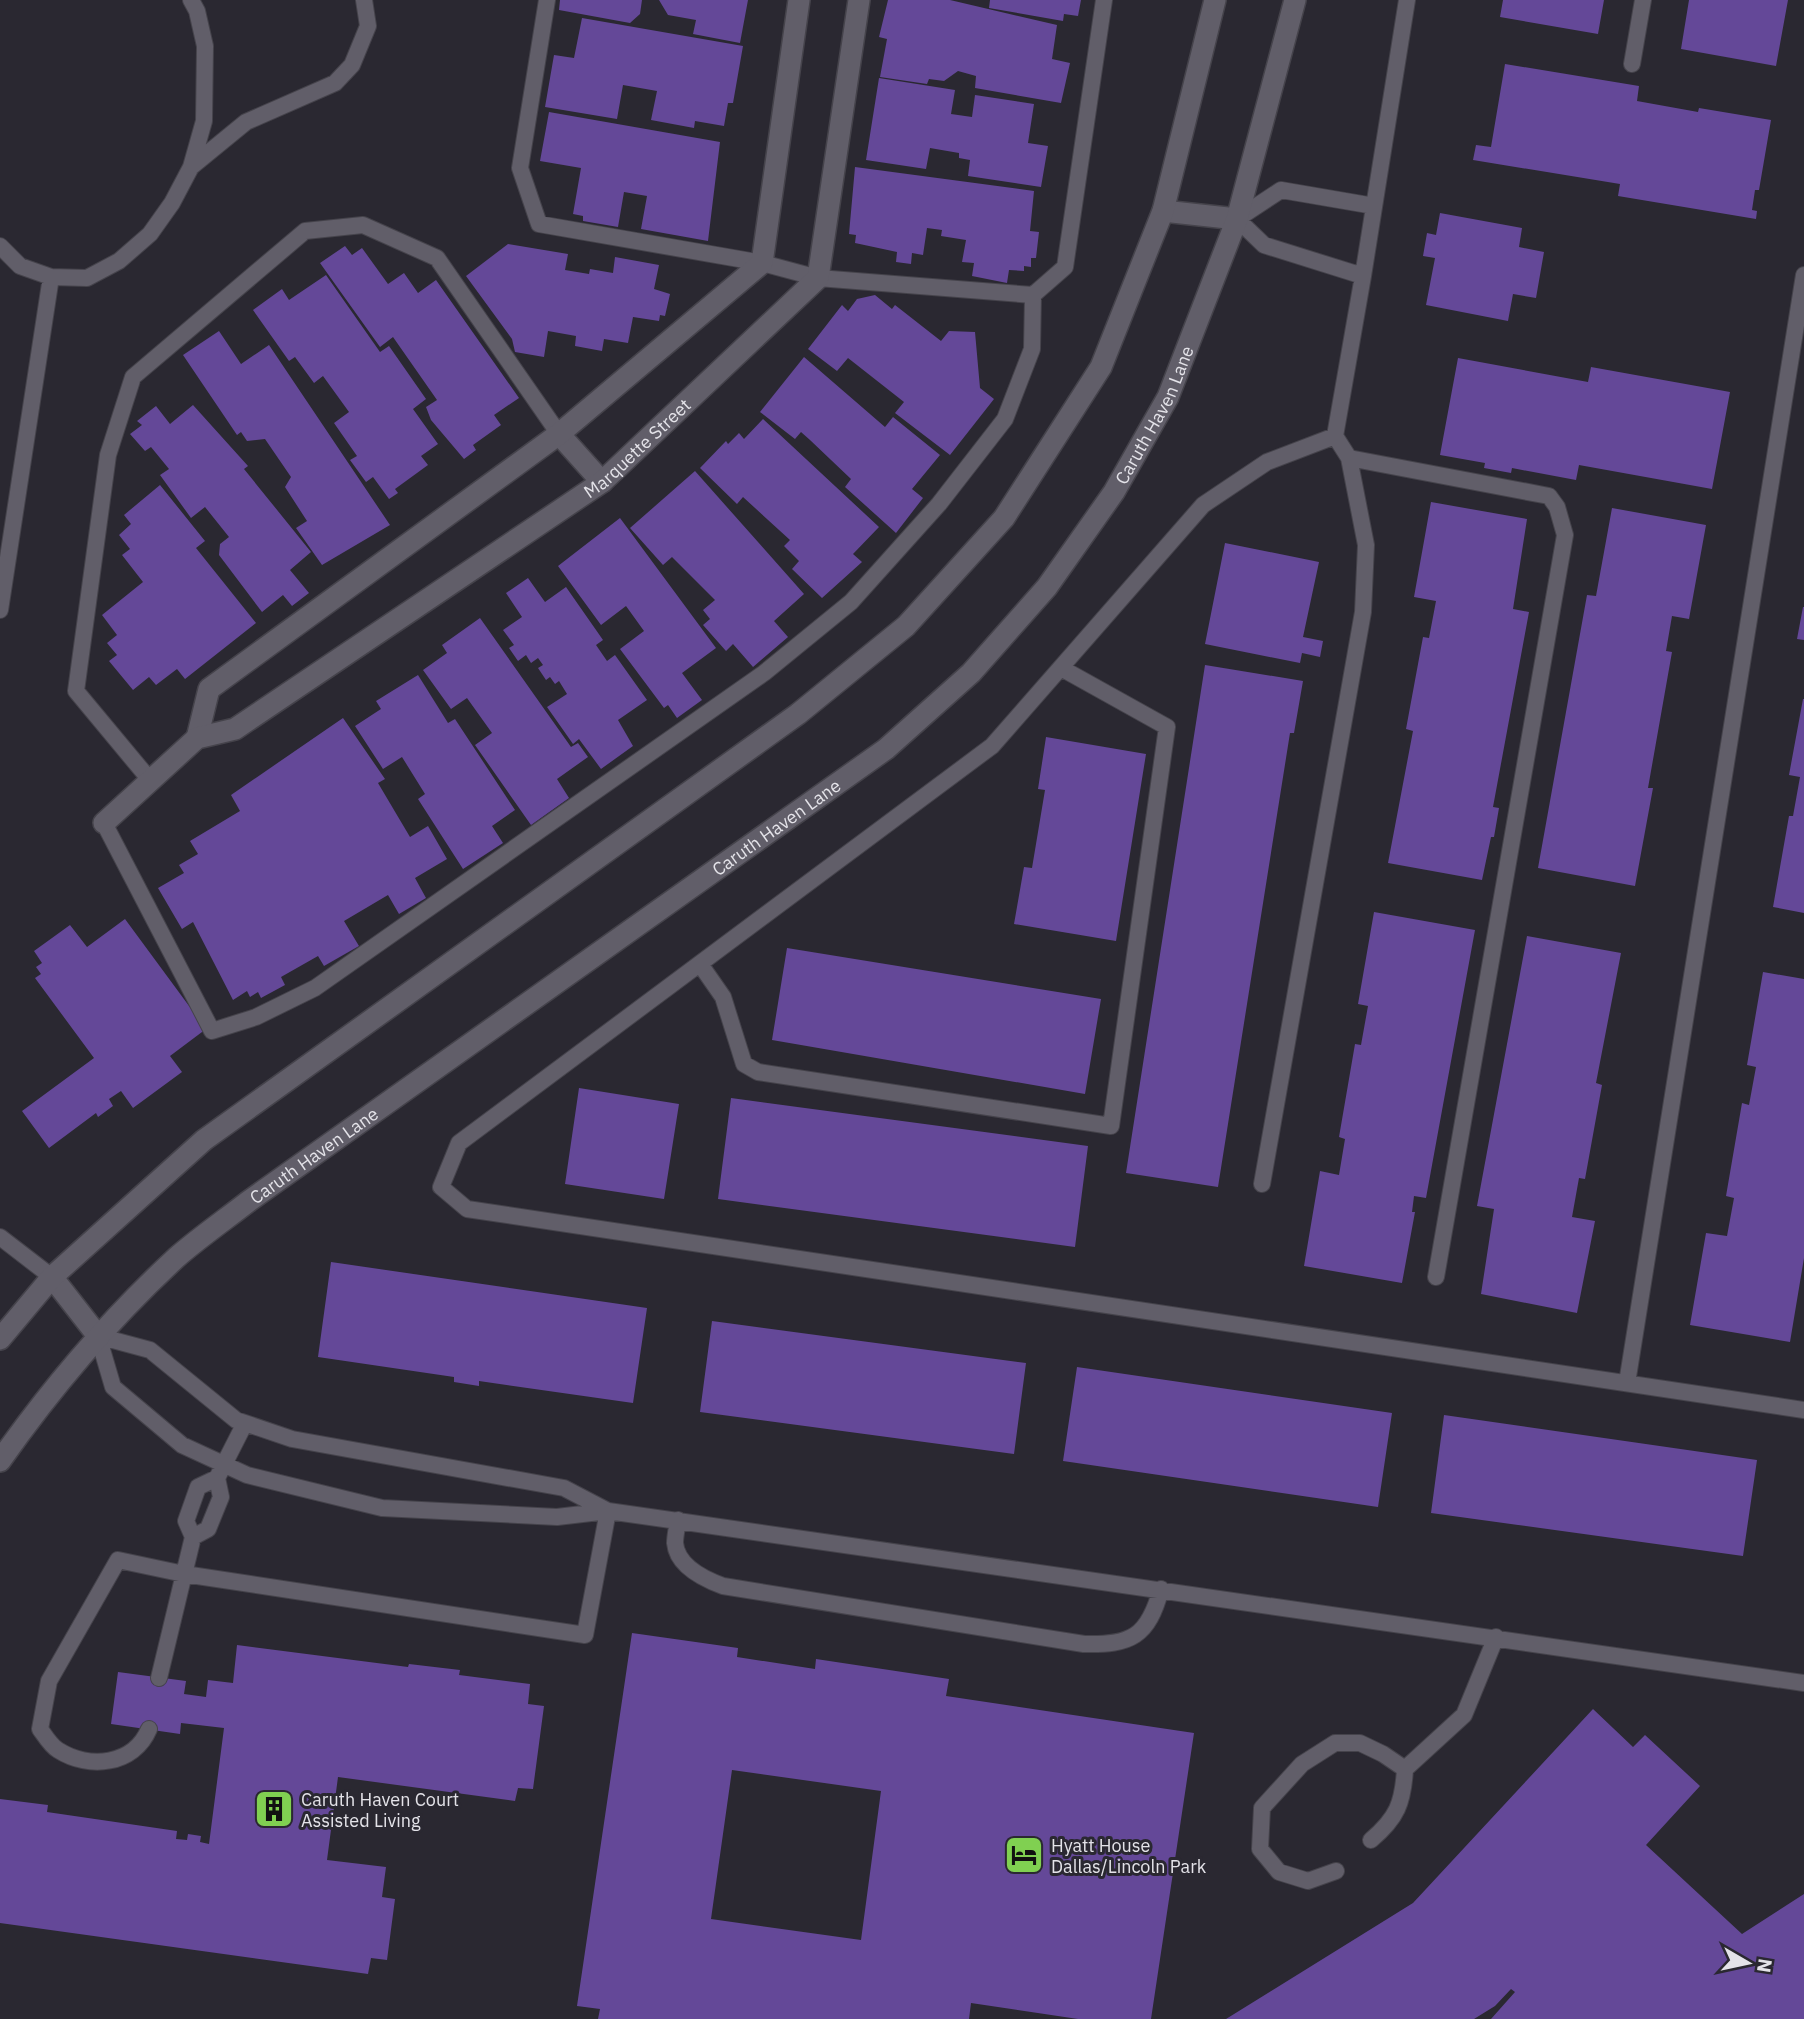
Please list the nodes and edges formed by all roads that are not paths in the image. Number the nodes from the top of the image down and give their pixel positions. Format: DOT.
graph roads {
  1 [pos="191,0"];
  2 [pos="364,0"];
  3 [pos="547,0"];
  4 [pos="799,0"];
  5 [pos="859,0"];
  6 [pos="1104,0"];
  7 [pos="1215,0"];
  8 [pos="1295,0"];
  9 [pos="1407,0"];
  10 [pos="1643,0"];
  11 [pos="1632,65"];
  12 [pos="191,167"];
  13 [pos="1374,206"];
  14 [pos="1163,211"];
  15 [pos="1237,219"];
  16 [pos="0,246"];
  17 [pos="762,264"];
  18 [pos="1804,275"];
  19 [pos="1363,276"];
  20 [pos="51,277"];
  21 [pos="818,278"];
  22 [pos="1033,295"];
  23 [pos="559,434"];
  24 [pos="1335,436"];
  25 [pos="1349,458"];
  26 [pos="602,482"];
  27 [pos="0,610"];
  28 [pos="1061,668"];
  29 [pos="197,738"];
  30 [pos="150,780"];
  31 [pos="104,822"];
  32 [pos="700,964"];
  33 [pos="1262,1184"];
  34 [pos="0,1237"];
  35 [pos="1436,1277"];
  36 [pos="52,1278"];
  37 [pos="99,1336"];
  38 [pos="0,1339"];
  39 [pos="1627,1383"];
  40 [pos="1804,1409"];
  41 [pos="245,1423"];
  42 [pos="0,1461"];
  43 [pos="220,1471"];
  44 [pos="608,1511"];
  45 [pos="678,1520"];
  46 [pos="193,1537"];
  47 [pos="184,1574"];
  48 [pos="1161,1589"];
  49 [pos="1496,1637"];
  50 [pos="159,1678"];
  51 [pos="1804,1683"];
  52 [pos="149,1729"];
  53 [pos="1405,1769"];
  54 [pos="1371,1840"];
  55 [pos="1336,1871"];
  1 -- 12 [label="lane"];
  2 -- 12 [label="lane"];
  3 -- 17 [label="lane"];
  4 -- 17 [label="main road"];
  5 -- 21 [label="main road"];
  6 -- 22 [label="lane"];
  7 -- 14 [label="main road"];
  8 -- 15 [label="main road, Caruth Haven Lane"];
  9 -- 13 [label="lane"];
  10 -- 11 [label="lane"];
  12 -- 20 [label="lane"];
  13 -- 15 [label="lane"];
  13 -- 19 [label="lane"];
  14 -- 15 [label="main road"];
  14 -- 36 [label="main road"];
  15 -- 19 [label="lane"];
  15 -- 37 [label="main road, Caruth Haven Lane"];
  16 -- 20 [label="lane"];
  17 -- 21 [label="lane"];
  17 -- 23 [label="main road"];
  18 -- 39 [label="lane"];
  19 -- 24 [label="lane"];
  20 -- 27 [label="lane"];
  21 -- 22 [label="lane"];
  21 -- 26 [label="main road, Marquette Street"];
  22 -- 31 [label="lane"];
  23 -- 26 [label="main road"];
  23 -- 29 [label="main road"];
  23 -- 30 [label="lane"];
  24 -- 25 [label="lane"];
  24 -- 28 [label="lane"];
  25 -- 33 [label="lane"];
  25 -- 35 [label="lane"];
  26 -- 29 [label="main road, Marquette Street"];
  28 -- 32 [label="lane"];
  28 -- 32 [label="lane"];
  29 -- 30 [label="main road, Marquette Street"];
  30 -- 31 [label="main road, Marquette Street"];
  32 -- 39 [label="lane"];
  34 -- 36 [label="lane"];
  36 -- 37 [label="main road"];
  36 -- 38 [label="main road"];
  37 -- 41 [label="lane"];
  37 -- 42 [label="main road, Caruth Haven Lane"];
  37 -- 43 [label="lane"];
  39 -- 40 [label="lane"];
  41 -- 43 [label="lane"];
  41 -- 44 [label="lane"];
  43 -- 44 [label="lane"];
  43 -- 46 [label="lane"];
  43 -- 46 [label="lane"];
  44 -- 45 [label="lane"];
  44 -- 47 [label="lane"];
  45 -- 48 [label="lane"];
  45 -- 48 [label="lane"];
  46 -- 47 [label="lane"];
  47 -- 50 [label="lane"];
  47 -- 52 [label="lane"];
  48 -- 49 [label="lane"];
  49 -- 51 [label="lane"];
  49 -- 53 [label="lane"];
  53 -- 54 [label="lane"];
  53 -- 55 [label="lane"];
}
